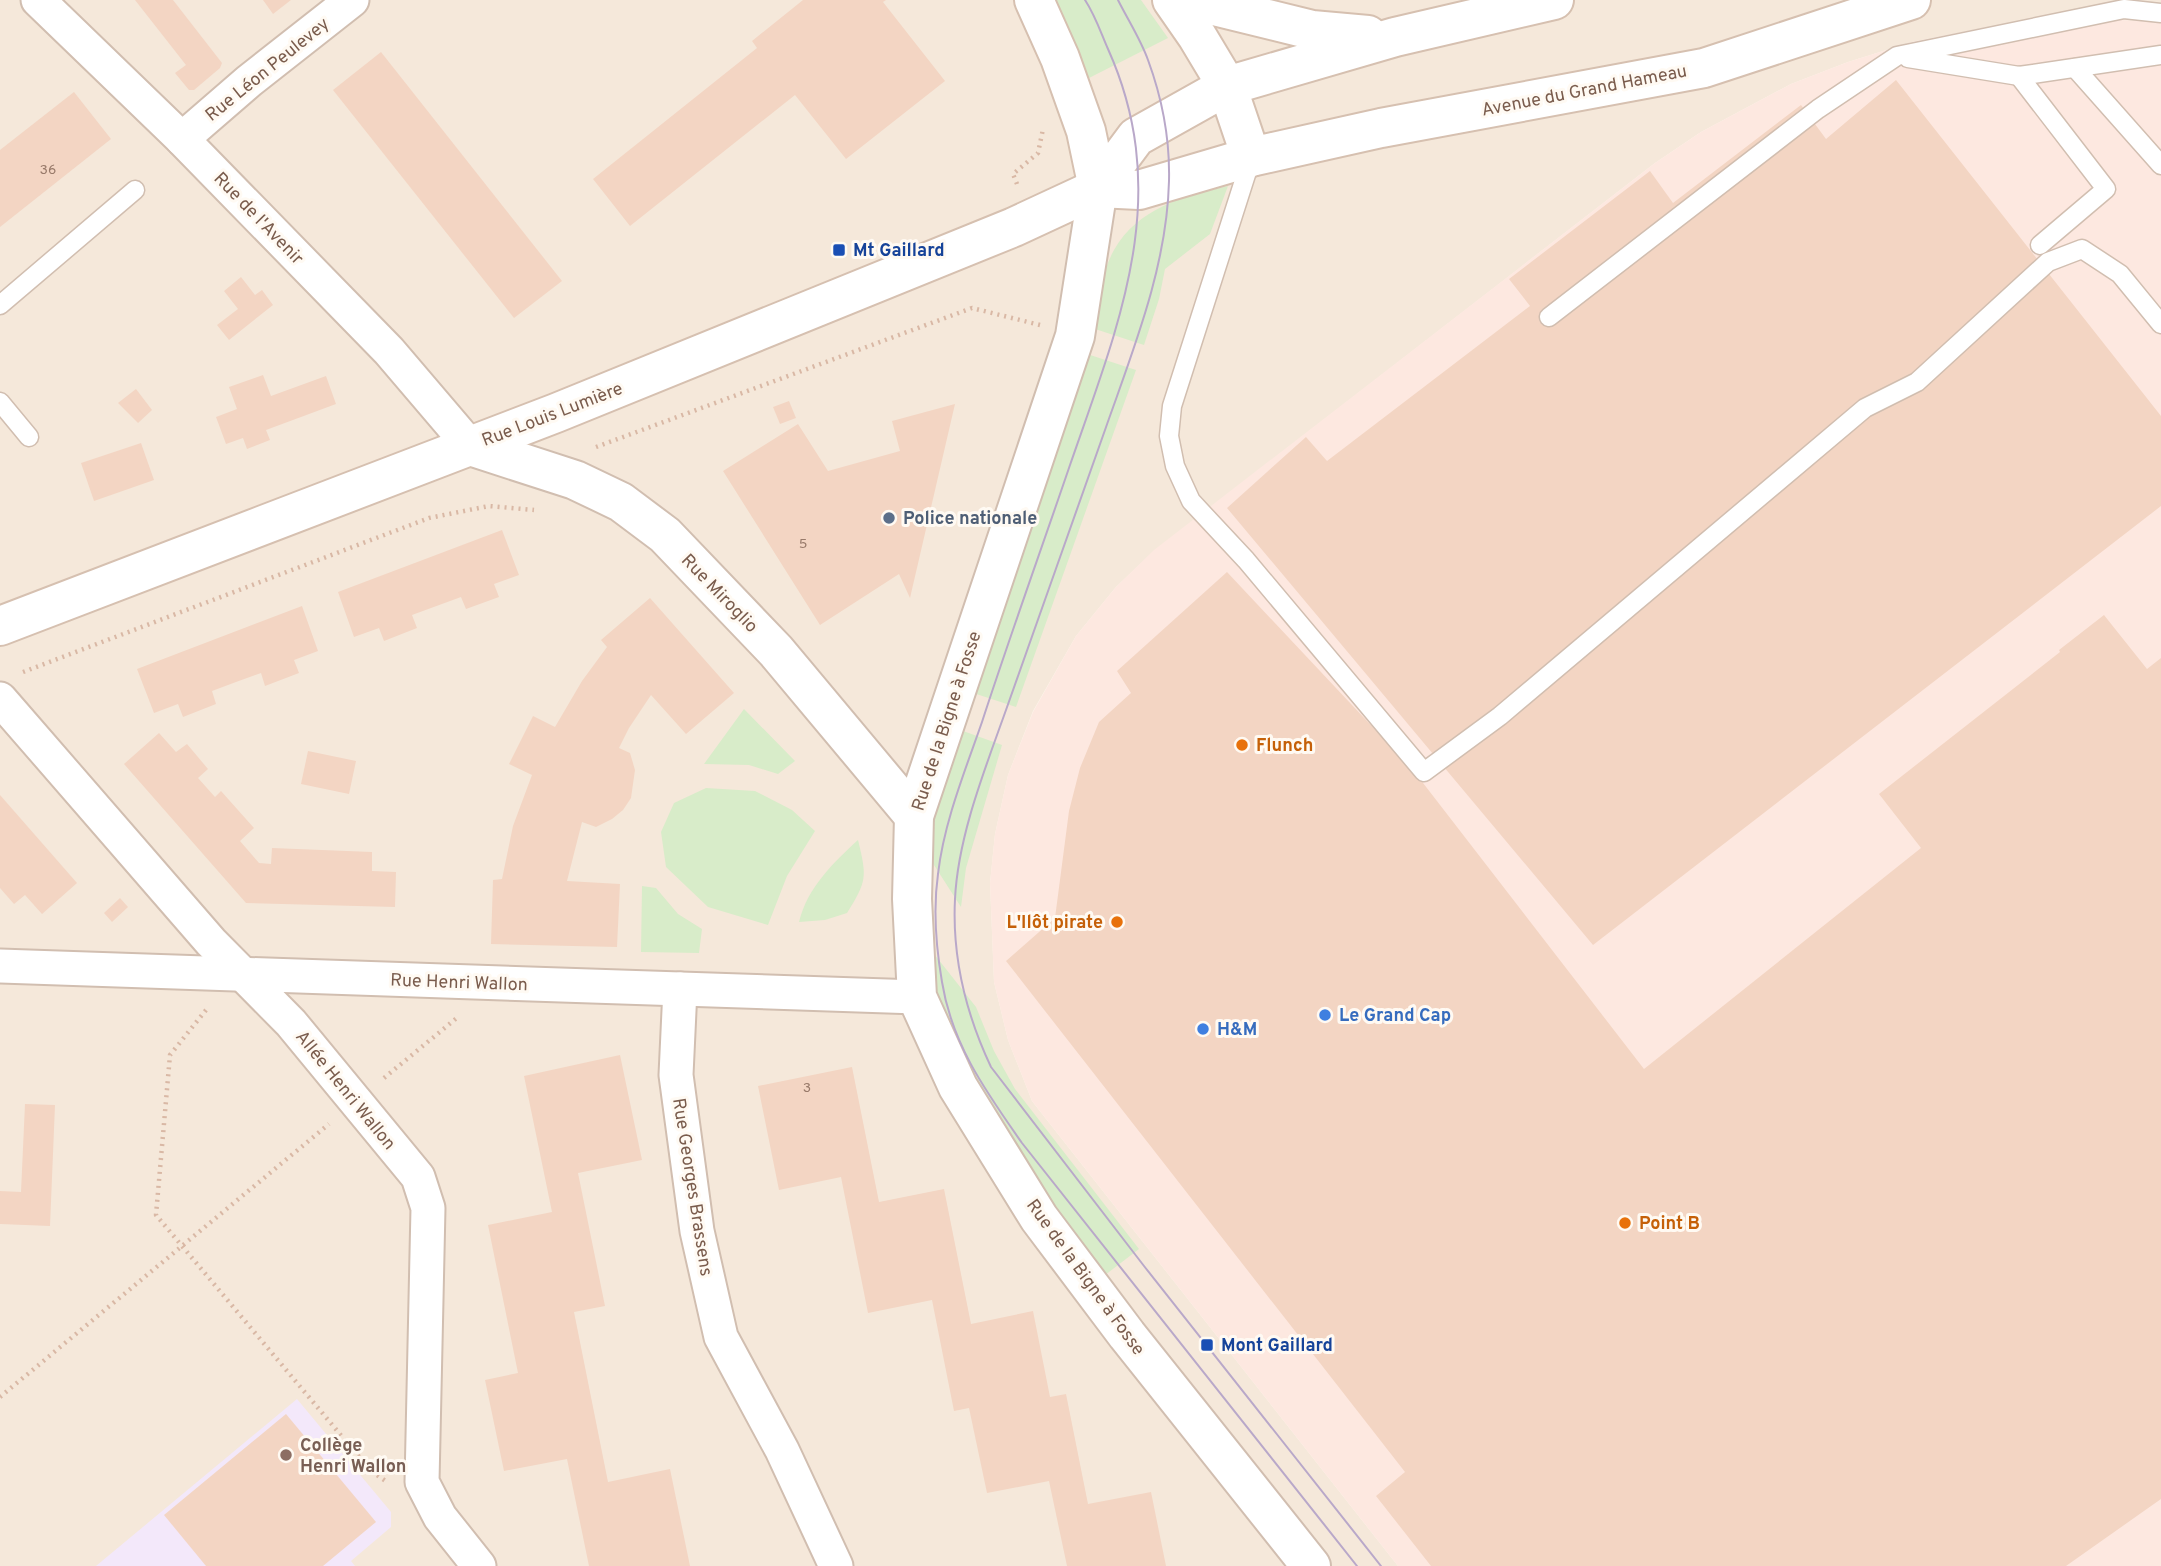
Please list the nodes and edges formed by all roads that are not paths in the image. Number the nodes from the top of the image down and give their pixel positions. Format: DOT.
graph roads {
  1 [pos="38,0"];
  2 [pos="352,0"];
  3 [pos="1034,0"];
  4 [pos="1172,0"];
  5 [pos="1190,0"];
  6 [pos="1554,0"];
  7 [pos="1910,0"];
  8 [pos="2161,13"];
  9 [pos="1395,37"];
  10 [pos="2161,55"];
  11 [pos="1897,56"];
  12 [pos="2075,68"];
  13 [pos="2019,76"];
  14 [pos="1227,86"];
  15 [pos="182,139"];
  16 [pos="1251,157"];
  17 [pos="2161,165"];
  18 [pos="1098,188"];
  19 [pos="135,190"];
  20 [pos="2040,245"];
  21 [pos="0,304"];
  22 [pos="1549,317"];
  23 [pos="2161,324"];
  24 [pos="0,402"];
  25 [pos="29,437"];
  26 [pos="470,446"];
  27 [pos="0,626"];
  28 [pos="6,687"];
  29 [pos="914,816"];
  30 [pos="0,966"];
  31 [pos="244,974"];
  32 [pos="680,989"];
  33 [pos="917,997"];
  34 [pos="479,1566"];
  35 [pos="836,1566"];
  36 [pos="1311,1566"];
  1 -- 15 [label="street, Rue de l'Avenir"];
  2 -- 15 [label="street, Rue Léon Peulevey"];
  3 -- 18 [label="main road"];
  4 -- 14 [label="main road"];
  5 -- 9 [label="main road"];
  6 -- 9 [label="main road"];
  7 -- 16 [label="main road, Avenue du Grand Hameau"];
  8 -- 11 [label="lane"];
  9 -- 14 [label="main road"];
  10 -- 12 [label="lane"];
  11 -- 13 [label="lane"];
  11 -- 22 [label="lane"];
  12 -- 13 [label="lane"];
  12 -- 17 [label="lane"];
  13 -- 20 [label="lane"];
  14 -- 16 [label="main road"];
  14 -- 18 [label="main road"];
  15 -- 26 [label="street, Rue de l'Avenir"];
  16 -- 18 [label="main road, Avenue du Grand Hameau"];
  16 -- 23 [label="lane"];
  18 -- 26 [label="main road, Rue Louis Lumière"];
  18 -- 29 [label="main road, Rue de la Bigne à Fosse"];
  19 -- 21 [label="lane"];
  24 -- 25 [label="lane"];
  26 -- 27 [label="main road, Rue Louis Lumière"];
  26 -- 29 [label="main road, Rue Miroglio"];
  28 -- 31 [label="street, Allée Henri Wallon"];
  29 -- 33 [label="main road, Rue de la Bigne à Fosse"];
  30 -- 31 [label="street, Rue Henri Wallon"];
  31 -- 32 [label="street, Rue Henri Wallon"];
  31 -- 34 [label="street, Allée Henri Wallon"];
  32 -- 33 [label="street, Rue Henri Wallon"];
  32 -- 35 [label="street, Rue Georges Brassens"];
  33 -- 36 [label="main road, Rue de la Bigne à Fosse"];
}
